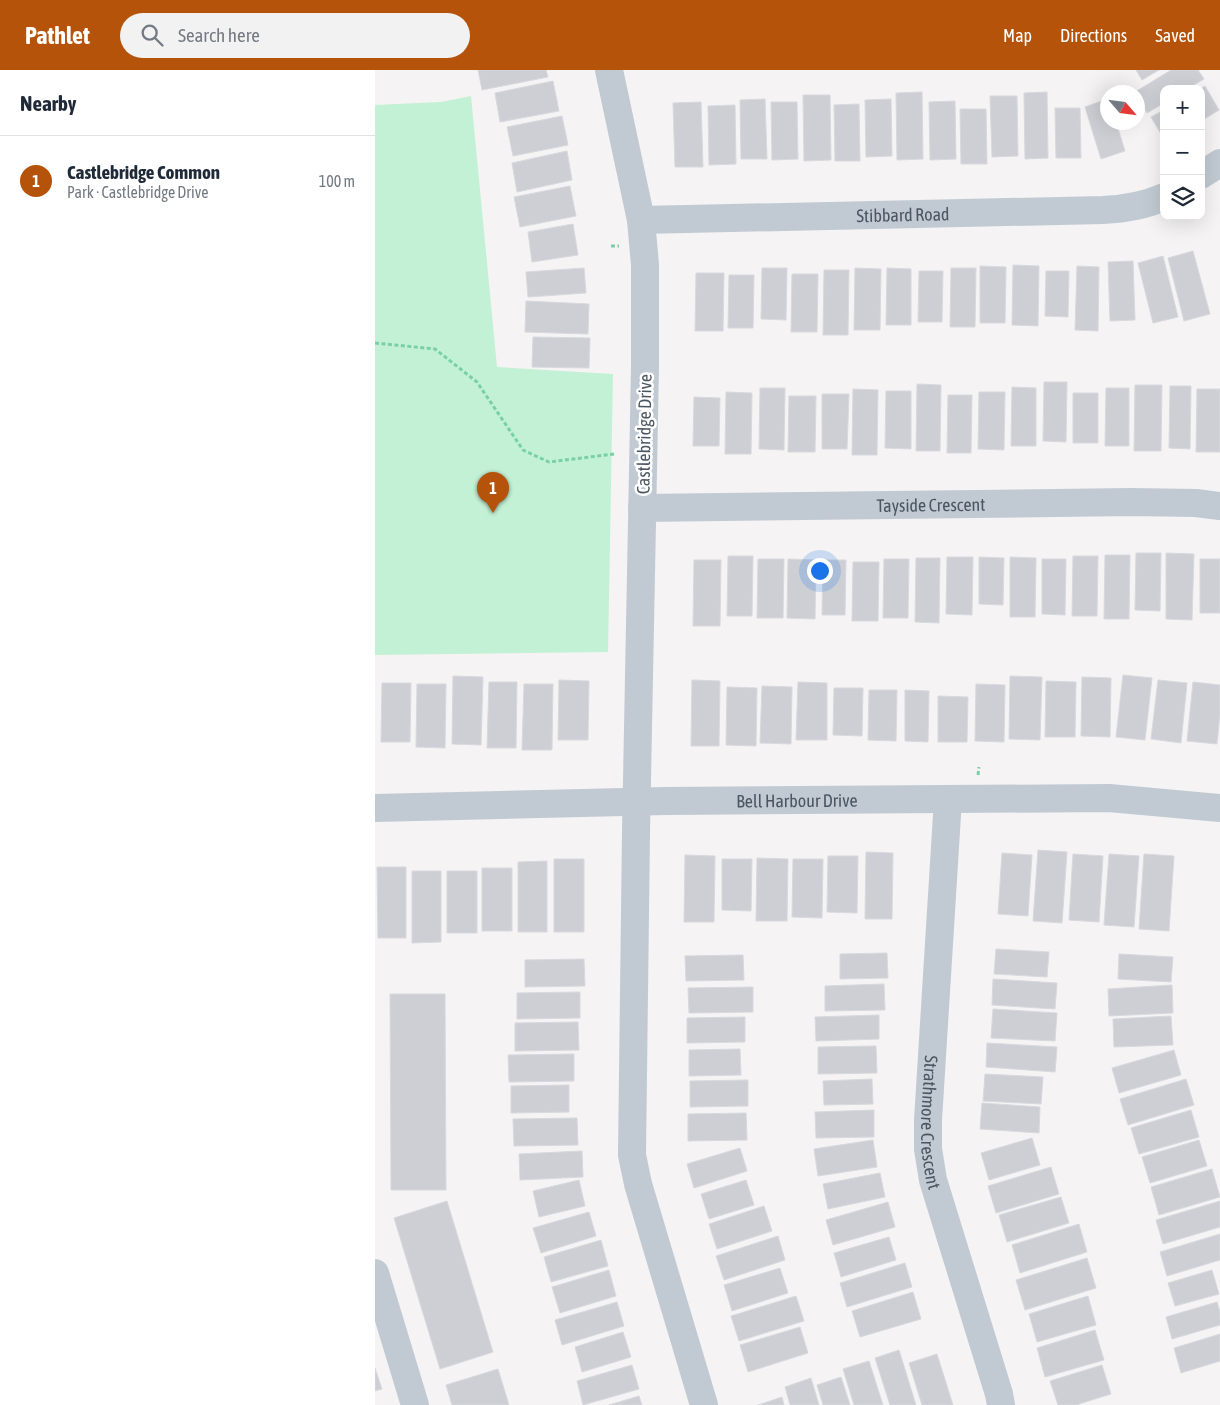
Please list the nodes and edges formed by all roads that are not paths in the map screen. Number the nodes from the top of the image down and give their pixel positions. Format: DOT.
graph roads {
  1 [pos="609,70"];
  2 [pos="1220,163"];
  3 [pos="1205,172"];
  4 [pos="1160,199"];
  5 [pos="641,220"];
  6 [pos="1220,506"];
  7 [pos="642,508"];
  8 [pos="949,799"];
  9 [pos="637,802"];
  10 [pos="375,808"];
  11 [pos="1220,808"];
  12 [pos="375,1273"];
  13 [pos="415,1405"];
  14 [pos="704,1405"];
  15 [pos="1001,1405"];
  1 -- 5 [label="street, Castlebridge Drive"];
  2 -- 3 [label="street"];
  4 -- 5 [label="street, Stibbard Road"];
  5 -- 7 [label="street, Castlebridge Drive"];
  6 -- 7 [label="street, Tayside Crescent"];
  7 -- 9 [label="street, Castlebridge Drive"];
  8 -- 9 [label="street, Bell Harbour Drive"];
  8 -- 11 [label="street, Bell Harbour Drive"];
  8 -- 15 [label="street, Strathmore Crescent"];
  9 -- 10 [label="street, Bell Harbour Drive"];
  9 -- 14 [label="street"];
  12 -- 13 [label="street"];
}
